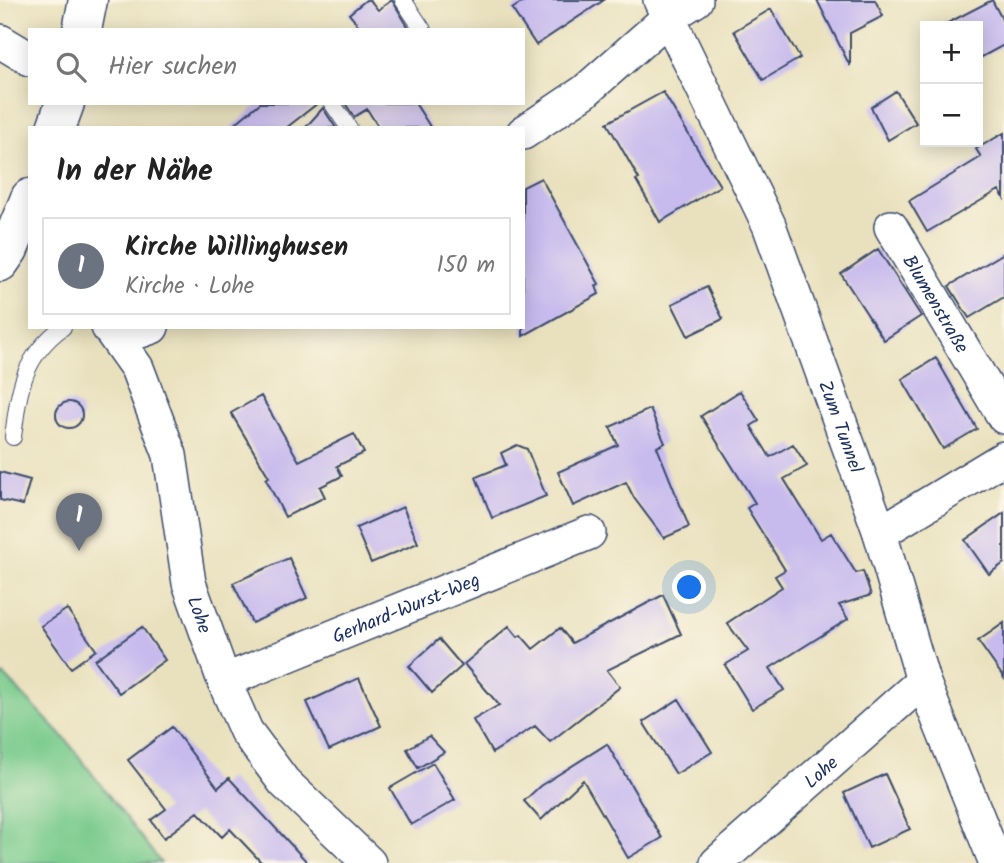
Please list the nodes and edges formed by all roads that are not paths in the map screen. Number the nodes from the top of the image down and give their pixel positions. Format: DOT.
graph roads {
  1 [pos="88,0"];
  2 [pos="403,0"];
  3 [pos="675,6"];
  4 [pos="82,28"];
  5 [pos="422,28"];
  6 [pos="0,41"];
  7 [pos="28,58"];
  8 [pos="64,105"];
  9 [pos="333,105"];
  10 [pos="57,126"];
  11 [pos="348,126"];
  12 [pos="525,132"];
  13 [pos="28,205"];
  14 [pos="891,227"];
  15 [pos="13,257"];
  16 [pos="60,329"];
  17 [pos="139,329"];
  18 [pos="113,333"];
  19 [pos="1004,417"];
  20 [pos="13,437"];
  21 [pos="1004,458"];
  22 [pos="589,533"];
  23 [pos="880,533"];
  24 [pos="224,681"];
  25 [pos="923,681"];
  26 [pos="369,863"];
  27 [pos="717,863"];
  28 [pos="996,863"];
  1 -- 4 [label="street"];
  2 -- 5 [label="lane"];
  3 -- 12 [label="street"];
  3 -- 23 [label="street, Zum Tunnel"];
  6 -- 7 [label="street"];
  8 -- 10 [label="street"];
  9 -- 11 [label="lane"];
  13 -- 15 [label="street"];
  14 -- 19 [label="street, Blumenstraße"];
  16 -- 20 [label="lane"];
  17 -- 18 [label="street"];
  18 -- 24 [label="street, Lohe"];
  21 -- 23 [label="street"];
  22 -- 24 [label="street, Gerhard-Wurst-Weg"];
  23 -- 25 [label="street, Zum Tunnel"];
  24 -- 26 [label="street, Lohe"];
  25 -- 27 [label="street, Lohe"];
  25 -- 28 [label="street, Zum Tunnel"];
}
